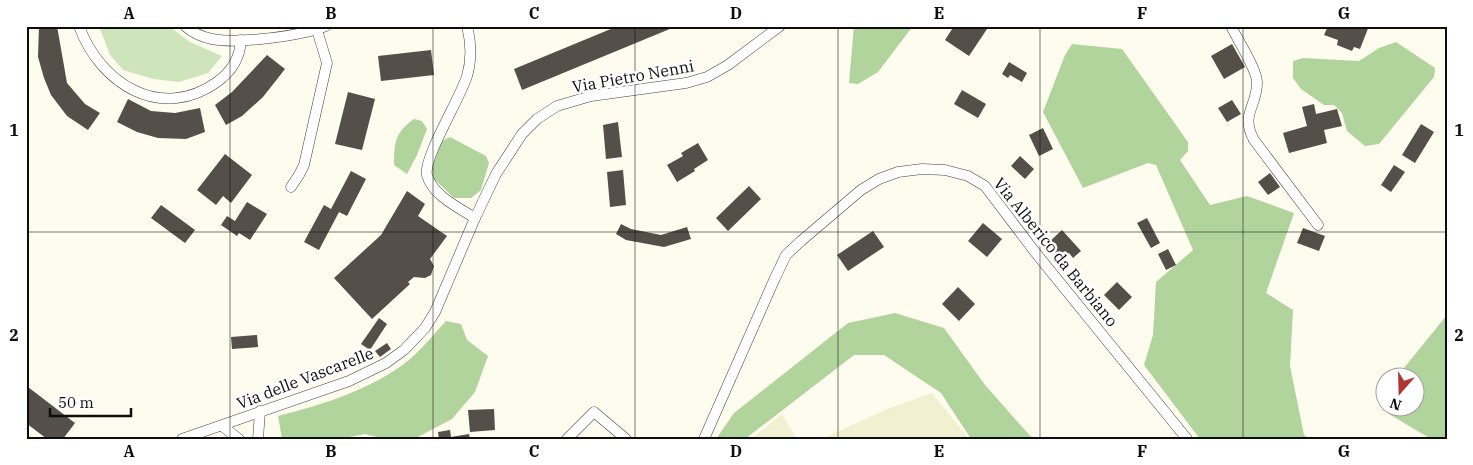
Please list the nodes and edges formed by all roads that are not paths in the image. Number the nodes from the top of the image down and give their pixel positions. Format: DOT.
graph roads {
  1 [pos="79,26"];
  2 [pos="185,26"];
  3 [pos="467,26"];
  4 [pos="780,26"];
  5 [pos="1231,26"];
  6 [pos="322,28"];
  7 [pos="241,40"];
  8 [pos="291,187"];
  9 [pos="475,218"];
  10 [pos="1318,225"];
  11 [pos="260,411"];
  12 [pos="222,426"];
  13 [pos="182,439"];
  14 [pos="239,439"];
  15 [pos="258,439"];
  16 [pos="567,439"];
  17 [pos="626,439"];
  18 [pos="704,439"];
  19 [pos="1187,439"];
  1 -- 7 [label="street"];
  2 -- 7 [label="street"];
  3 -- 9 [label="street"];
  4 -- 9 [label="street, Via Pietro Nenni"];
  5 -- 10 [label="street"];
  6 -- 7 [label="street"];
  6 -- 8 [label="street"];
  9 -- 11 [label="street, Via delle Vascarelle"];
  11 -- 12 [label="street, Via delle Vascarelle"];
  11 -- 15 [label="street"];
  12 -- 13 [label="street, Via delle Vascarelle"];
  12 -- 14 [label="street"];
  16 -- 17 [label="street"];
  18 -- 19 [label="street, Via Alberico da Barbiano"];
}
